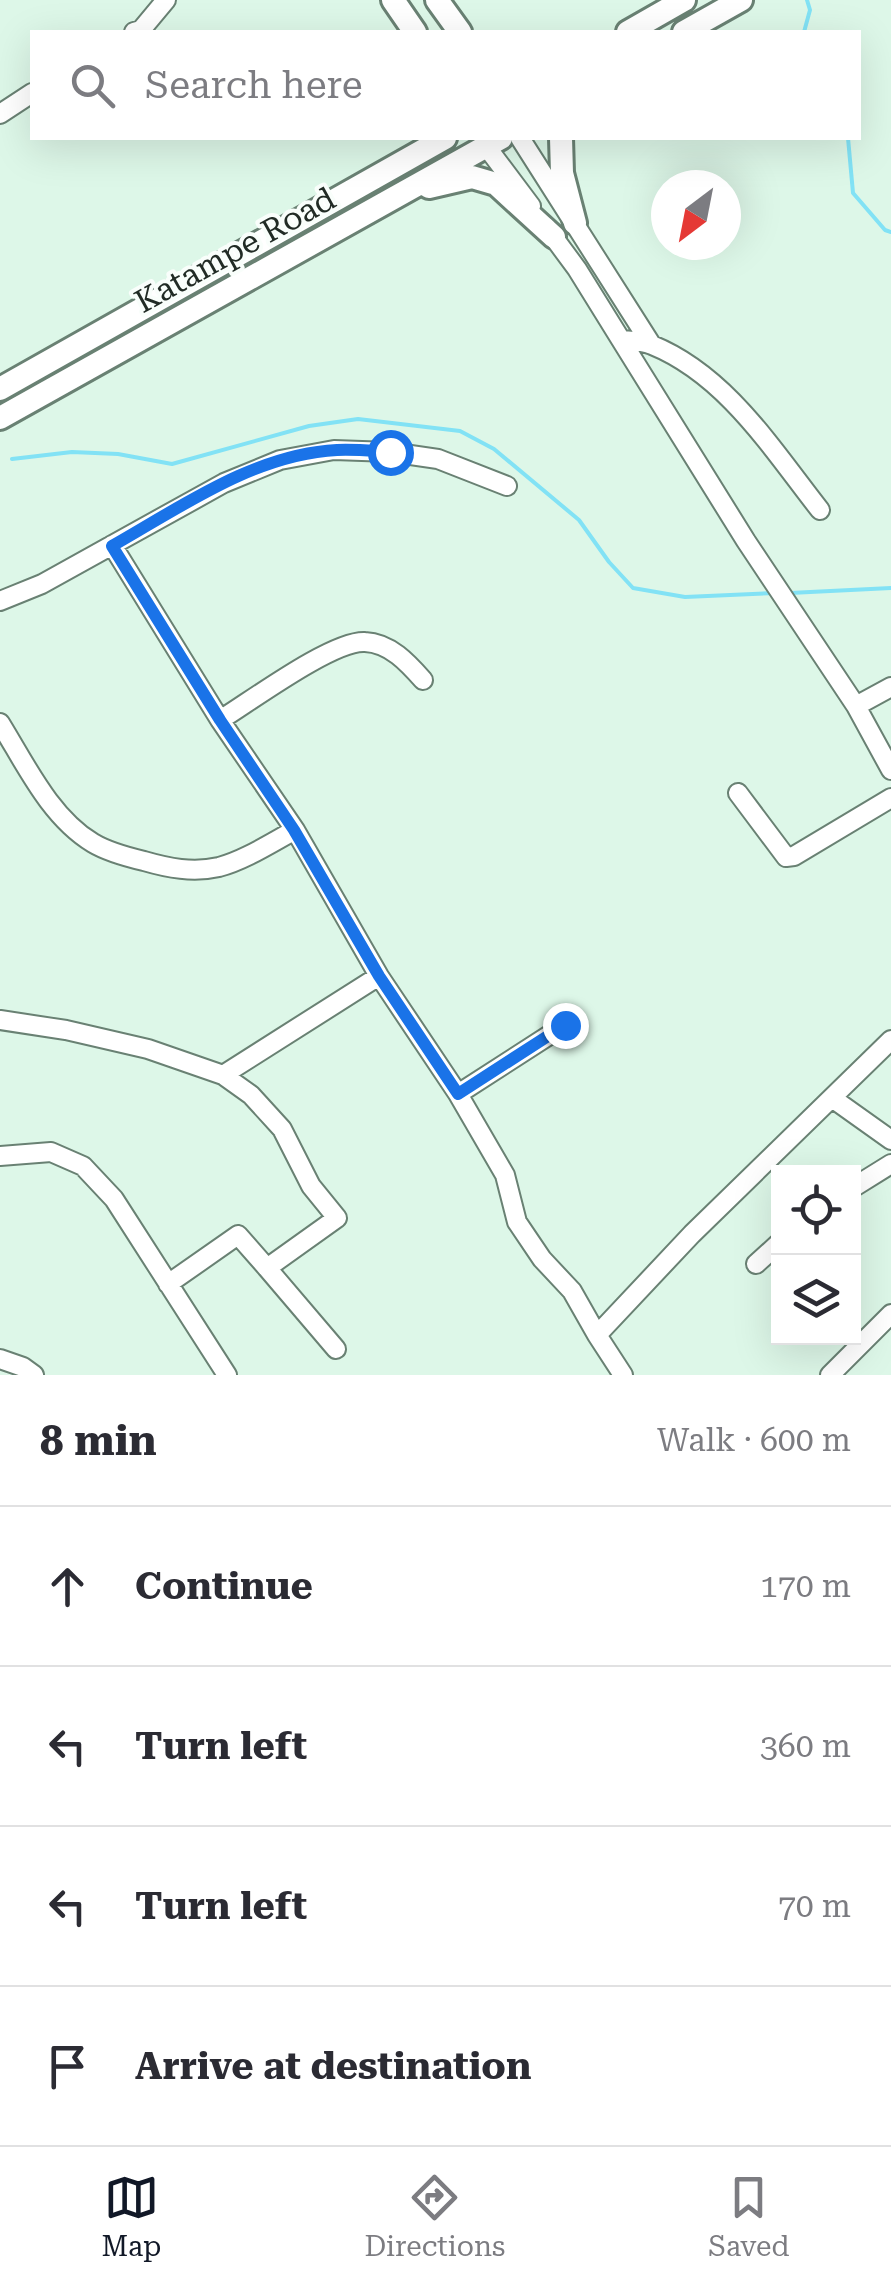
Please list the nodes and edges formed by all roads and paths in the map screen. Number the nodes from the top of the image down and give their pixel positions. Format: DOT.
graph roads {
  1 [pos="166,0"];
  2 [pos="393,0"];
  3 [pos="437,0"];
  4 [pos="684,0"];
  5 [pos="741,0"];
  6 [pos="141,30"];
  7 [pos="414,30"];
  8 [pos="459,30"];
  9 [pos="632,30"];
  10 [pos="688,30"];
  11 [pos="30,93"];
  12 [pos="0,114"];
  13 [pos="422,140"];
  14 [pos="440,140"];
  15 [pos="489,140"];
  16 [pos="521,140"];
  17 [pos="561,140"];
  18 [pos="408,158"];
  19 [pos="406,192"];
  20 [pos="575,223"];
  21 [pos="554,237"];
  22 [pos="621,340"];
  23 [pos="650,344"];
  24 [pos="0,388"];
  25 [pos="0,418"];
  26 [pos="507,486"];
  27 [pos="820,510"];
  28 [pos="112,546"];
  29 [pos="0,601"];
  30 [pos="424,680"];
  31 [pos="891,686"];
  32 [pos="856,706"];
  33 [pos="220,720"];
  34 [pos="0,723"];
  35 [pos="891,770"];
  36 [pos="738,793"];
  37 [pos="891,798"];
  38 [pos="294,830"];
  39 [pos="379,976"];
  40 [pos="0,1020"];
  41 [pos="565,1025"];
  42 [pos="891,1040"];
  43 [pos="223,1075"];
  44 [pos="458,1094"];
  45 [pos="832,1098"];
  46 [pos="891,1140"];
  47 [pos="0,1156"];
  48 [pos="891,1164"];
  49 [pos="861,1183"];
  50 [pos="771,1250"];
  51 [pos="756,1264"];
  52 [pos="267,1268"];
  53 [pos="168,1284"];
  54 [pos="891,1314"];
  55 [pos="597,1334"];
  56 [pos="336,1349"];
  57 [pos="0,1359"];
  58 [pos="34,1375"];
  59 [pos="226,1375"];
  60 [pos="623,1375"];
  61 [pos="830,1375"];
  1 -- 6 [label="street"];
  2 -- 7 [label="main road"];
  3 -- 8 [label="main road"];
  4 -- 9 [label="main road"];
  5 -- 10 [label="main road"];
  11 -- 12 [label="street"];
  13 -- 18 [label="main road"];
  14 -- 18 [label="main road, Katampe Road"];
  15 -- 19 [label="main road, Katampe Road"];
  15 -- 21 [label="street"];
  16 -- 20 [label="street"];
  17 -- 20 [label="main road"];
  18 -- 24 [label="main road, Katampe Road"];
  19 -- 21 [label="main road"];
  19 -- 25 [label="main road, Katampe Road"];
  20 -- 23 [label="street"];
  21 -- 22 [label="street"];
  22 -- 23 [label="street"];
  22 -- 32 [label="street"];
  23 -- 27 [label="street"];
  26 -- 28 [label="street"];
  28 -- 29 [label="street"];
  28 -- 33 [label="street"];
  30 -- 33 [label="street"];
  31 -- 32 [label="street"];
  32 -- 35 [label="street"];
  33 -- 38 [label="street"];
  34 -- 38 [label="street"];
  36 -- 37 [label="street"];
  38 -- 39 [label="street"];
  39 -- 43 [label="street"];
  39 -- 44 [label="street"];
  40 -- 43 [label="street"];
  41 -- 44 [label="street"];
  42 -- 45 [label="street"];
  43 -- 52 [label="street"];
  44 -- 55 [label="street"];
  45 -- 46 [label="street"];
  45 -- 55 [label="street"];
  47 -- 53 [label="street"];
  48 -- 49 [label="street"];
  50 -- 51 [label="street"];
  52 -- 53 [label="street"];
  52 -- 56 [label="street"];
  53 -- 59 [label="street"];
  54 -- 61 [label="street"];
  55 -- 60 [label="street"];
  57 -- 58 [label="street"];
}
